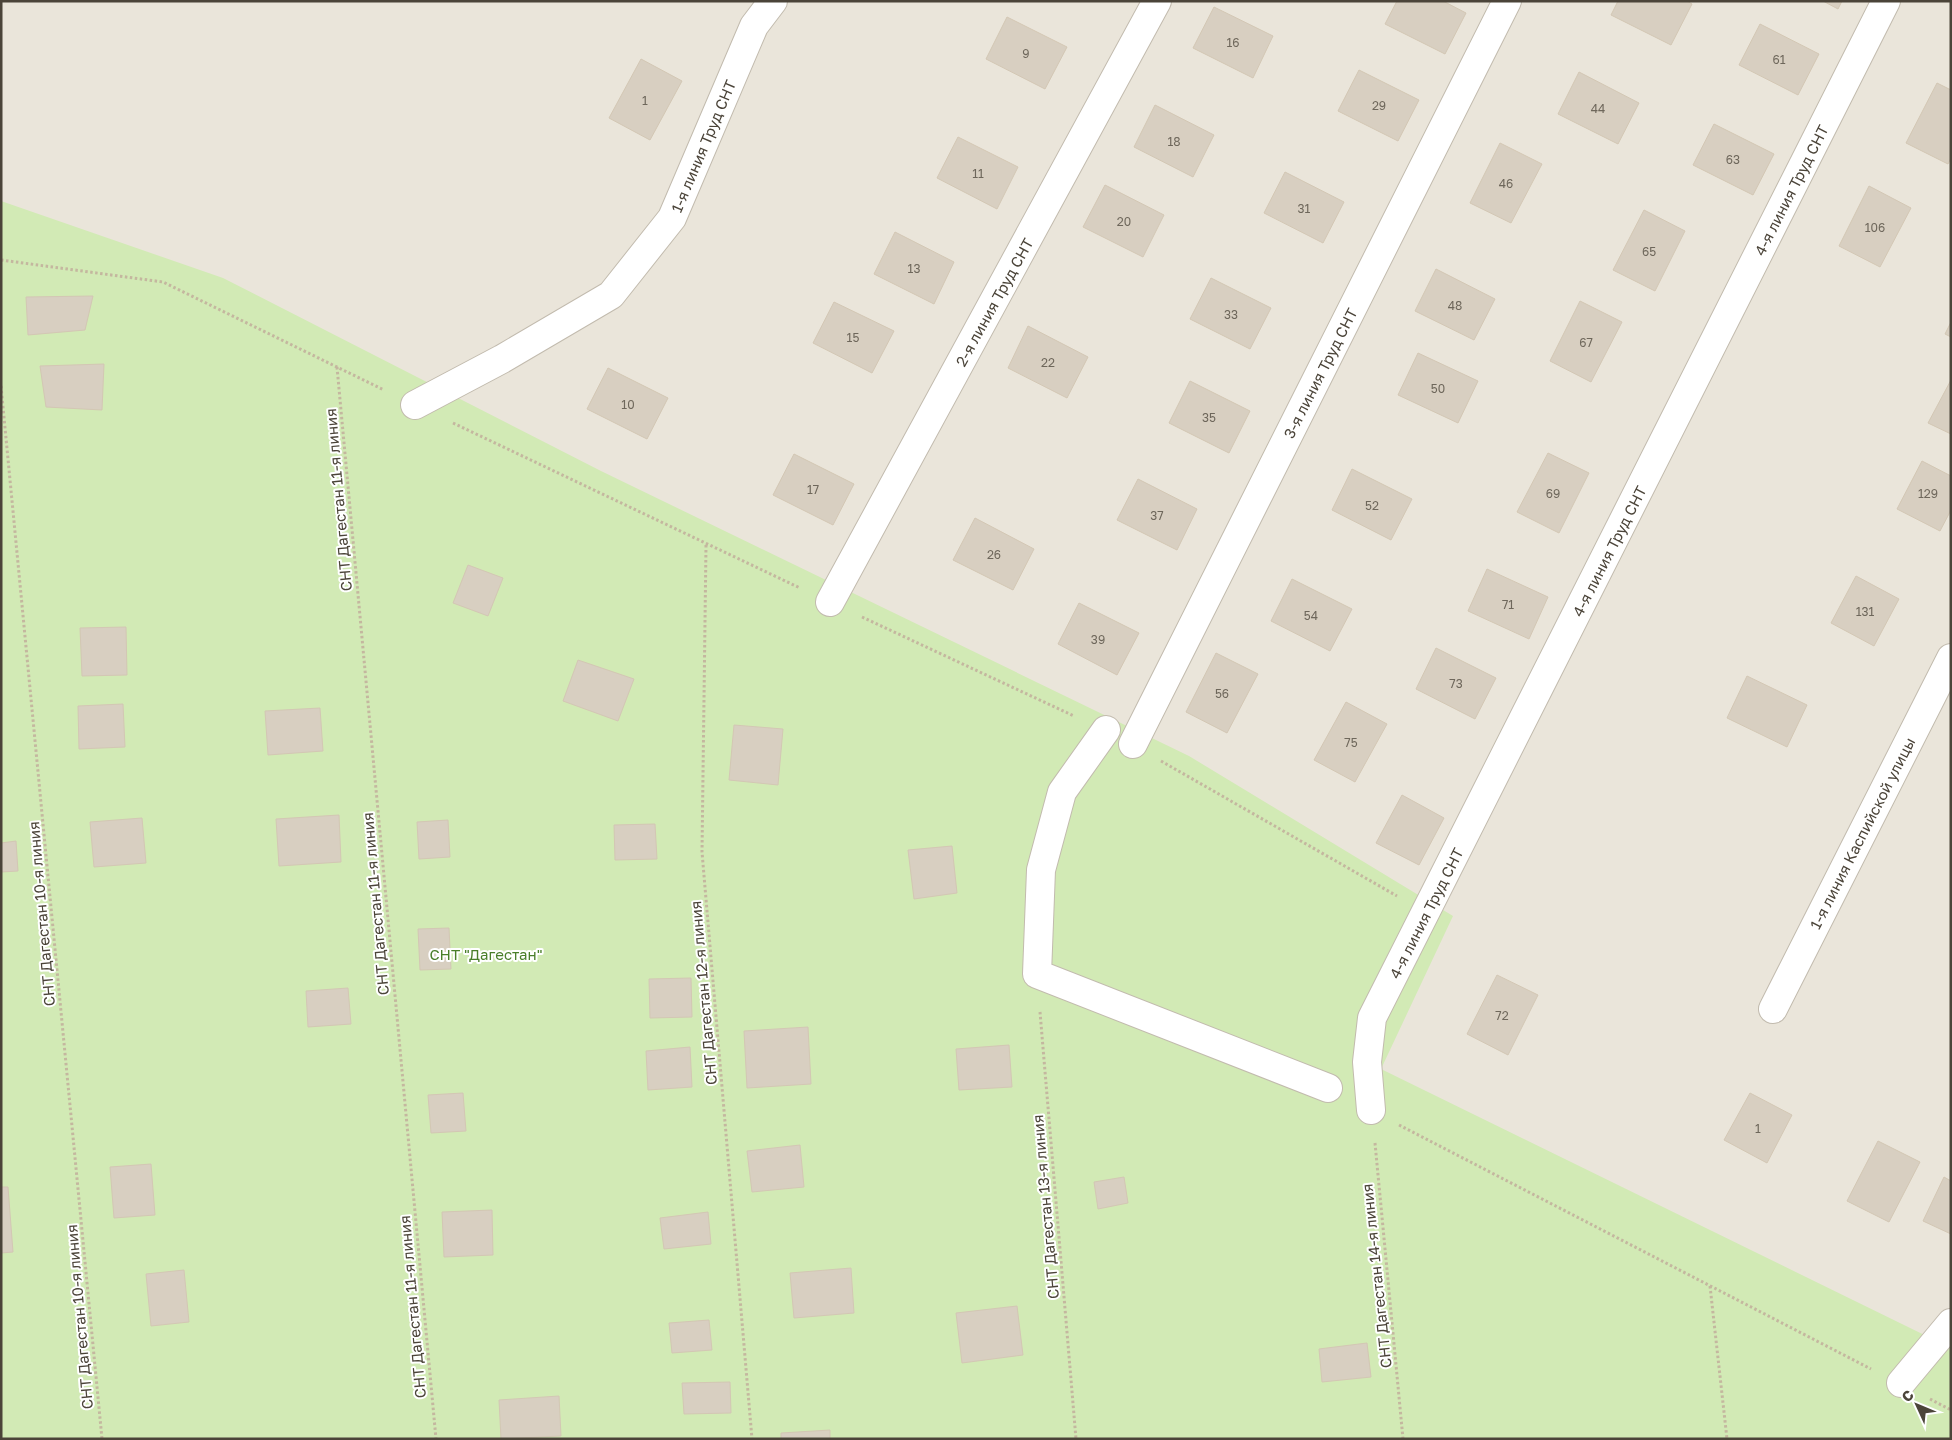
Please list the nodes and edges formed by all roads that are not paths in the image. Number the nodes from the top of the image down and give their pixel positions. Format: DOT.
graph roads {
  1 [pos="772,1"];
  2 [pos="1157,1"];
  3 [pos="1507,1"];
  4 [pos="1886,1"];
  5 [pos="415,404"];
  6 [pos="830,602"];
  7 [pos="1951,658"];
  8 [pos="1106,730"];
  9 [pos="1133,744"];
  10 [pos="1773,1009"];
  11 [pos="1328,1088"];
  12 [pos="1371,1110"];
  13 [pos="1951,1323"];
  14 [pos="1901,1383"];
  1 -- 5 [label="street, 1-я линия Труд СНТ"];
  2 -- 6 [label="street, 2-я линия Труд СНТ"];
  3 -- 9 [label="street, 3-я линия Труд СНТ"];
  4 -- 12 [label="street, 4-я линия Труд СНТ"];
  7 -- 10 [label="street, 1-я линия Каспийской улицы"];
  8 -- 11 [label="street"];
  13 -- 14 [label="street"];
}
